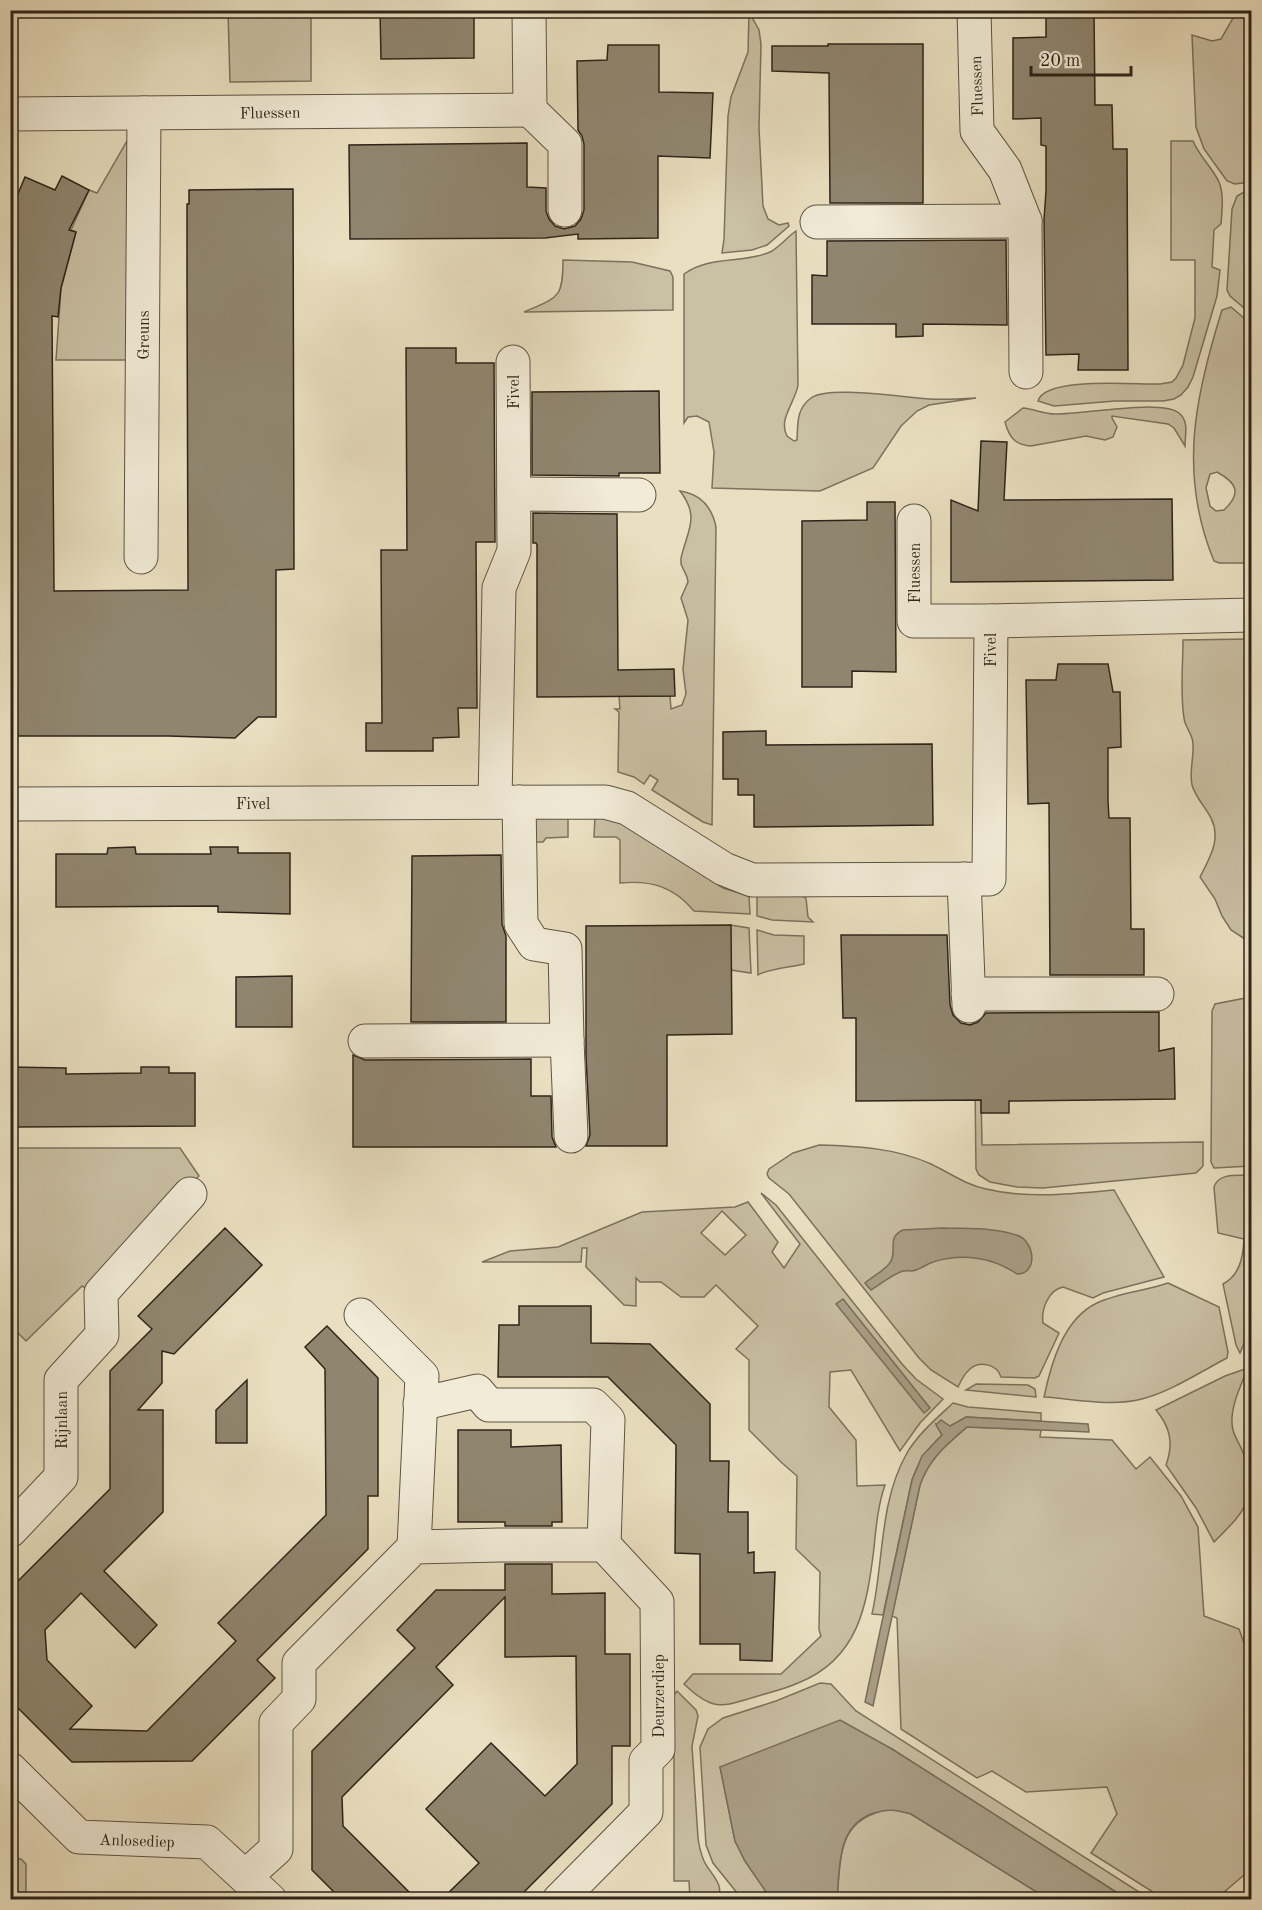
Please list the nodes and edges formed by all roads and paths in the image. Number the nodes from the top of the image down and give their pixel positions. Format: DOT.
graph roads {
  1 [pos="529,10"];
  2 [pos="974,10"];
  3 [pos="530,110"];
  4 [pos="144,113"];
  5 [pos="10,114"];
  6 [pos="565,210"];
  7 [pos="1026,221"];
  8 [pos="817,222"];
  9 [pos="513,362"];
  10 [pos="1026,372"];
  11 [pos="514,494"];
  12 [pos="639,495"];
  13 [pos="914,521"];
  14 [pos="141,557"];
  15 [pos="1251,615"];
  16 [pos="991,621"];
  17 [pos="507,802"];
  18 [pos="10,804"];
  19 [pos="964,879"];
  20 [pos="1157,994"];
  21 [pos="567,1040"];
  22 [pos="365,1041"];
  23 [pos="571,1136"];
  24 [pos="190,1194"];
  25 [pos="361,1315"];
  26 [pos="420,1404"];
  27 [pos="10,1531"];
  28 [pos="604,1545"];
  29 [pos="414,1547"];
  30 [pos="10,1769"];
  31 [pos="246,1876"];
  32 [pos="270,1899"];
  33 [pos="559,1899"];
  1 -- 3 [label="street"];
  2 -- 7 [label="street, Fluessen"];
  3 -- 4 [label="street, Fluessen"];
  3 -- 6 [label="street"];
  4 -- 5 [label="street, Fluessen"];
  4 -- 14 [label="street, Greuns"];
  7 -- 8 [label="street"];
  7 -- 10 [label="street, Fluessen"];
  9 -- 11 [label="street, Fivel"];
  11 -- 12 [label="street"];
  11 -- 17 [label="street, Fivel"];
  13 -- 16 [label="street, Fluessen"];
  15 -- 16 [label="street, Fivel"];
  16 -- 19 [label="street, Fivel"];
  17 -- 18 [label="street, Fivel"];
  17 -- 19 [label="street, Fivel"];
  17 -- 21 [label="street, Fivel"];
  19 -- 20 [label="street"];
  21 -- 22 [label="street"];
  21 -- 23 [label="street, Fivel"];
  24 -- 27 [label="street, Rijnlaan"];
  25 -- 26 [label="street"];
  26 -- 28 [label="street"];
  26 -- 29 [label="street"];
  28 -- 29 [label="street"];
  28 -- 33 [label="street, Deurzerdiep"];
  29 -- 31 [label="street"];
  30 -- 31 [label="street, Anlosediep"];
  31 -- 32 [label="street, Anlosediep"];
}
